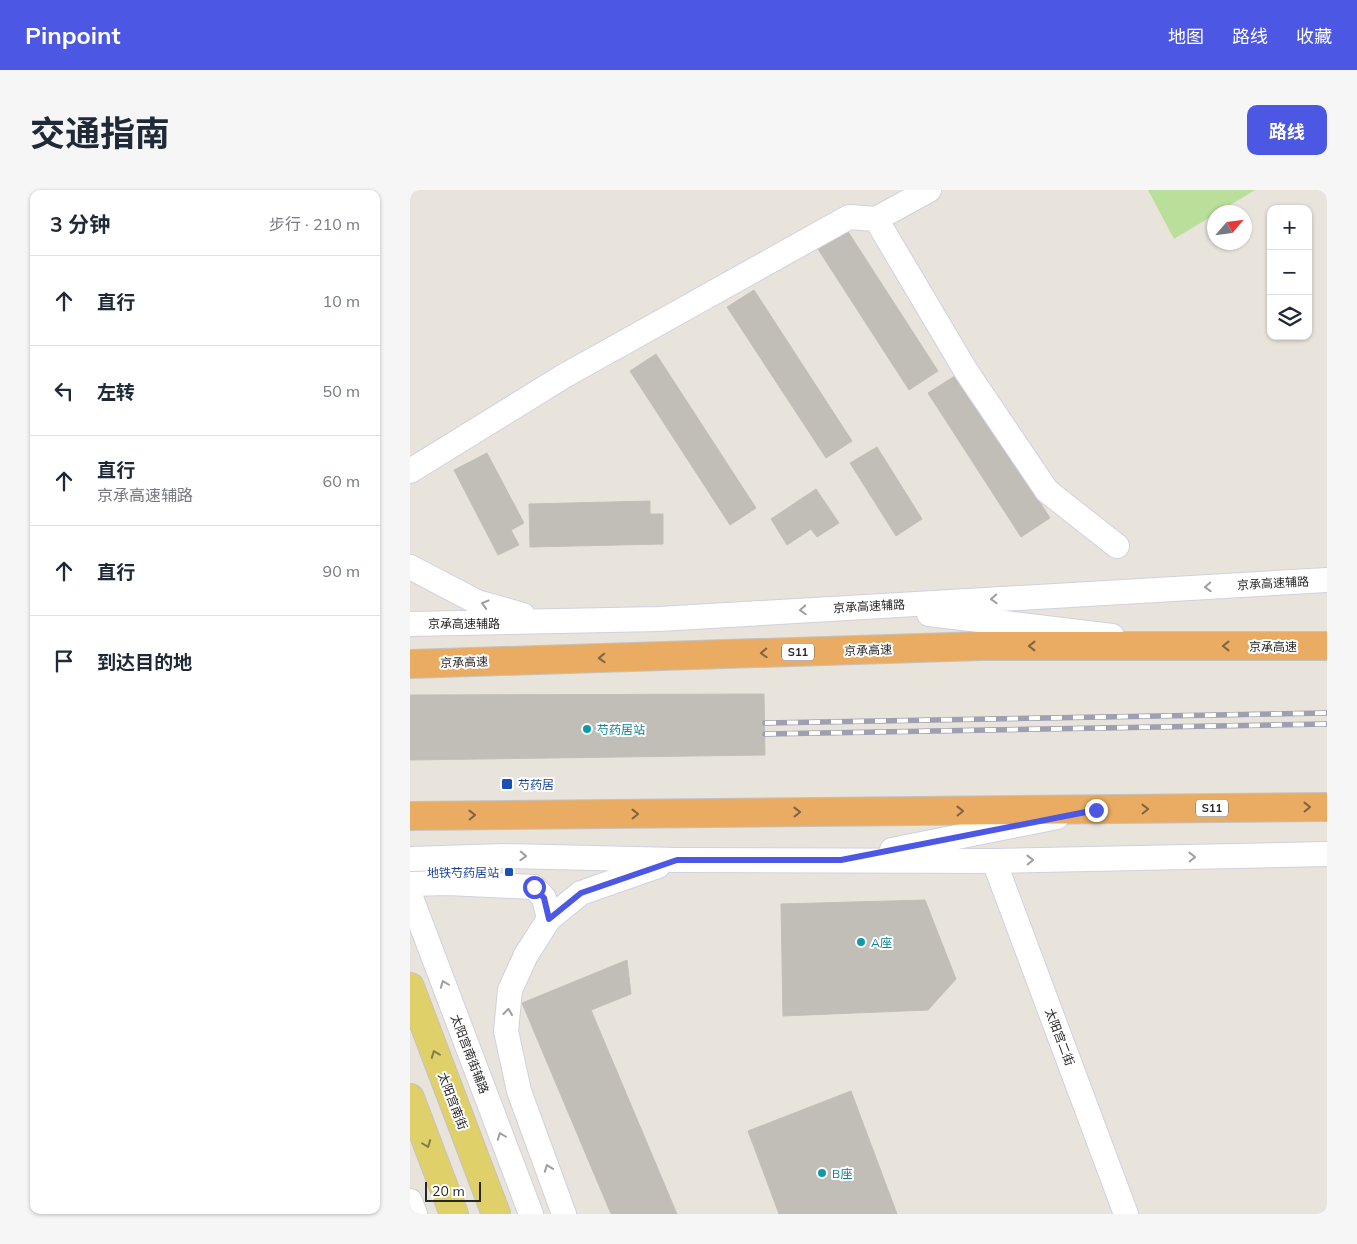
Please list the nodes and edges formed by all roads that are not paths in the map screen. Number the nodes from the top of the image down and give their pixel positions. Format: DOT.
graph roads {
  1 [pos="929,190"];
  2 [pos="876,219"];
  3 [pos="410,471"];
  4 [pos="1117,546"];
  5 [pos="410,567"];
  6 [pos="1327,580"];
  7 [pos="869,606"];
  8 [pos="549,622"];
  9 [pos="410,624"];
  10 [pos="1186,646"];
  11 [pos="1327,646"];
  12 [pos="410,664"];
  13 [pos="1327,807"];
  14 [pos="1096,810"];
  15 [pos="417,816"];
  16 [pos="1327,854"];
  17 [pos="410,859"];
  18 [pos="677,860"];
  19 [pos="841,860"];
  20 [pos="994,861"];
  21 [pos="410,884"];
  22 [pos="410,895"];
  23 [pos="549,919"];
  24 [pos="410,987"];
  25 [pos="410,1098"];
  26 [pos="410,1200"];
  27 [pos="415,1214"];
  28 [pos="454,1214"];
  29 [pos="496,1214"];
  30 [pos="531,1214"];
  31 [pos="564,1214"];
  32 [pos="1126,1214"];
  1 -- 2 [label="street"];
  2 -- 3 [label="street"];
  2 -- 4 [label="street"];
  8 -- 5 [label="street, one-way"];
  6 -- 7 [label="street, 京承高速辅路, one-way"];
  7 -- 8 [label="street, 京承高速辅路, one-way"];
  7 -- 10 [label="street"];
  8 -- 9 [label="street, 京承高速辅路"];
  11 -- 10 [label="highway, 京承高速 / S11, one-way"];
  10 -- 12 [label="highway, 京承高速 / S11, one-way"];
  14 -- 13 [label="highway, S11, one-way"];
  15 -- 14 [label="highway, S11, one-way"];
  14 -- 19 [label="street"];
  20 -- 16 [label="street, one-way"];
  17 -- 18 [label="street, one-way"];
  18 -- 19 [label="street"];
  18 -- 23 [label="street"];
  19 -- 20 [label="street"];
  20 -- 32 [label="street, 太阳宫二街"];
  21 -- 23 [label="street"];
  30 -- 22 [label="street, 太阳宫南街辅路, one-way"];
  31 -- 23 [label="street, one-way"];
  29 -- 24 [label="main road, 太阳宫南街, one-way"];
  25 -- 28 [label="main road, one-way"];
  26 -- 27 [label="street"];
}
